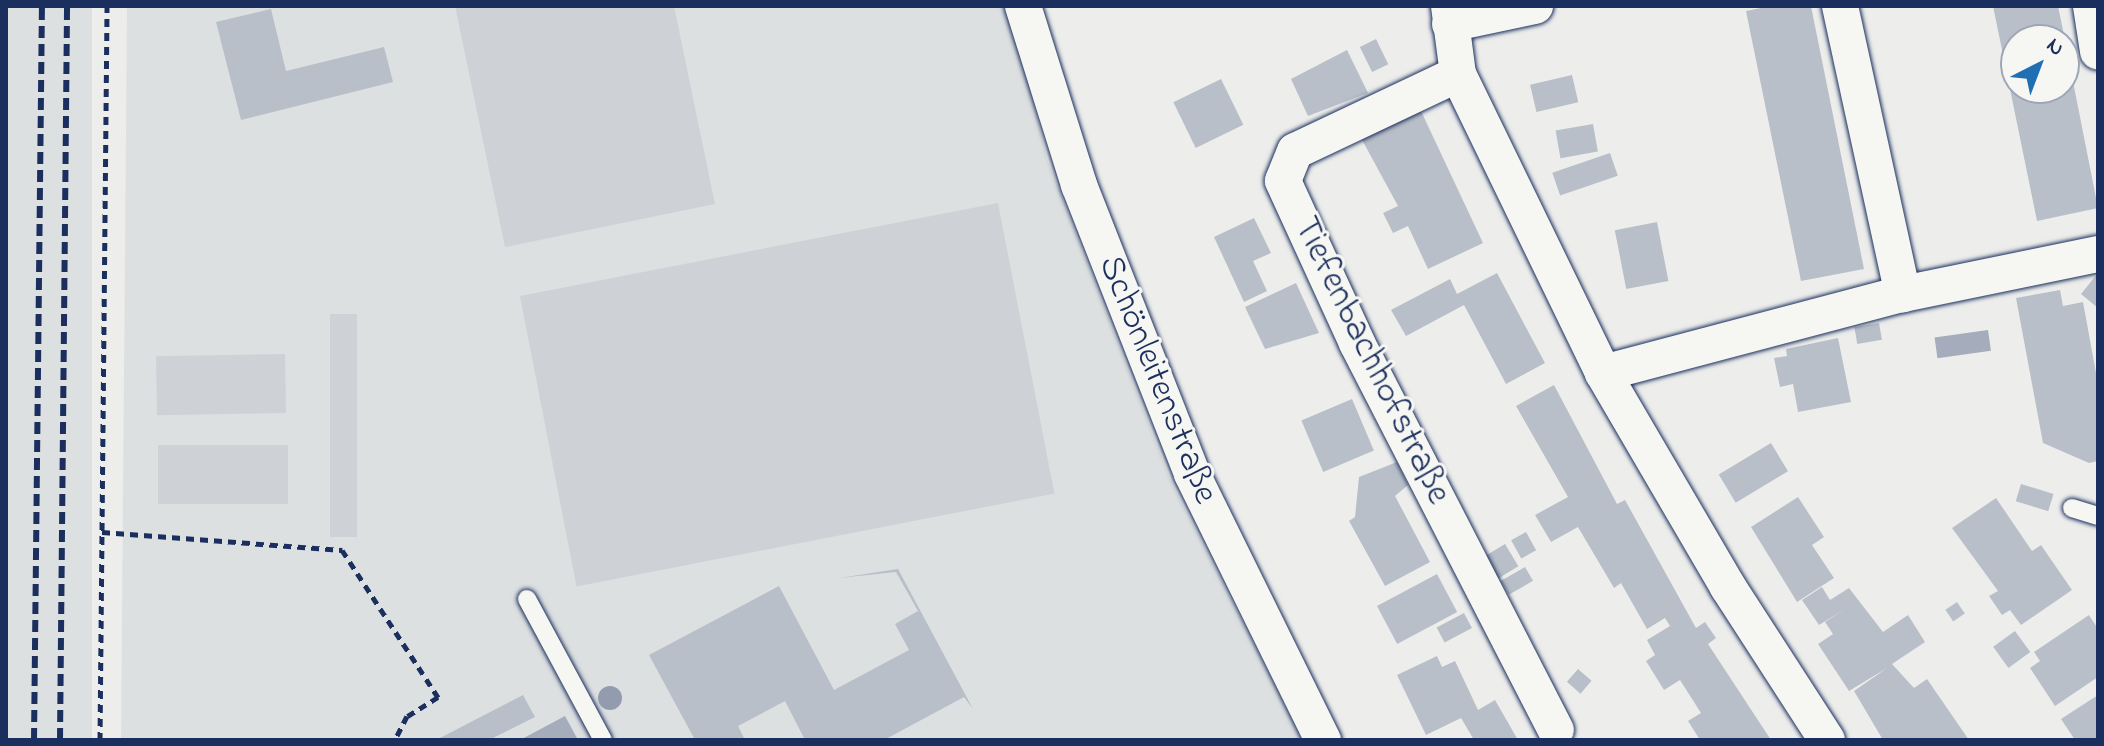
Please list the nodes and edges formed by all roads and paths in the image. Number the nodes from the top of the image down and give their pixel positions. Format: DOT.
graph roads {
  1 [pos="107,6"];
  2 [pos="1023,6"];
  3 [pos="1535,6"];
  4 [pos="1840,6"];
  5 [pos="2091,6"];
  6 [pos="1449,15"];
  7 [pos="2098,51"];
  8 [pos="1458,74"];
  9 [pos="2098,254"];
  10 [pos="1903,294"];
  11 [pos="1603,373"];
  12 [pos="2072,508"];
  13 [pos="2098,516"];
  14 [pos="102,532"];
  15 [pos="527,599"];
  16 [pos="1556,730"];
  17 [pos="100,740"];
  18 [pos="395,740"];
  19 [pos="603,740"];
  20 [pos="1323,740"];
  21 [pos="1827,740"];
  1 -- 14 [label="path"];
  2 -- 20 [label="street, Schönleitenstraße"];
  3 -- 6 [label="street"];
  4 -- 10 [label="street"];
  5 -- 7 [label="street"];
  6 -- 8 [label="street"];
  8 -- 11 [label="street"];
  8 -- 16 [label="street, Tiefenbachhofstraße"];
  9 -- 10 [label="street"];
  10 -- 11 [label="street"];
  11 -- 21 [label="street"];
  12 -- 13 [label="lane"];
  14 -- 17 [label="path"];
  14 -- 18 [label="path"];
  15 -- 19 [label="lane"];
}
